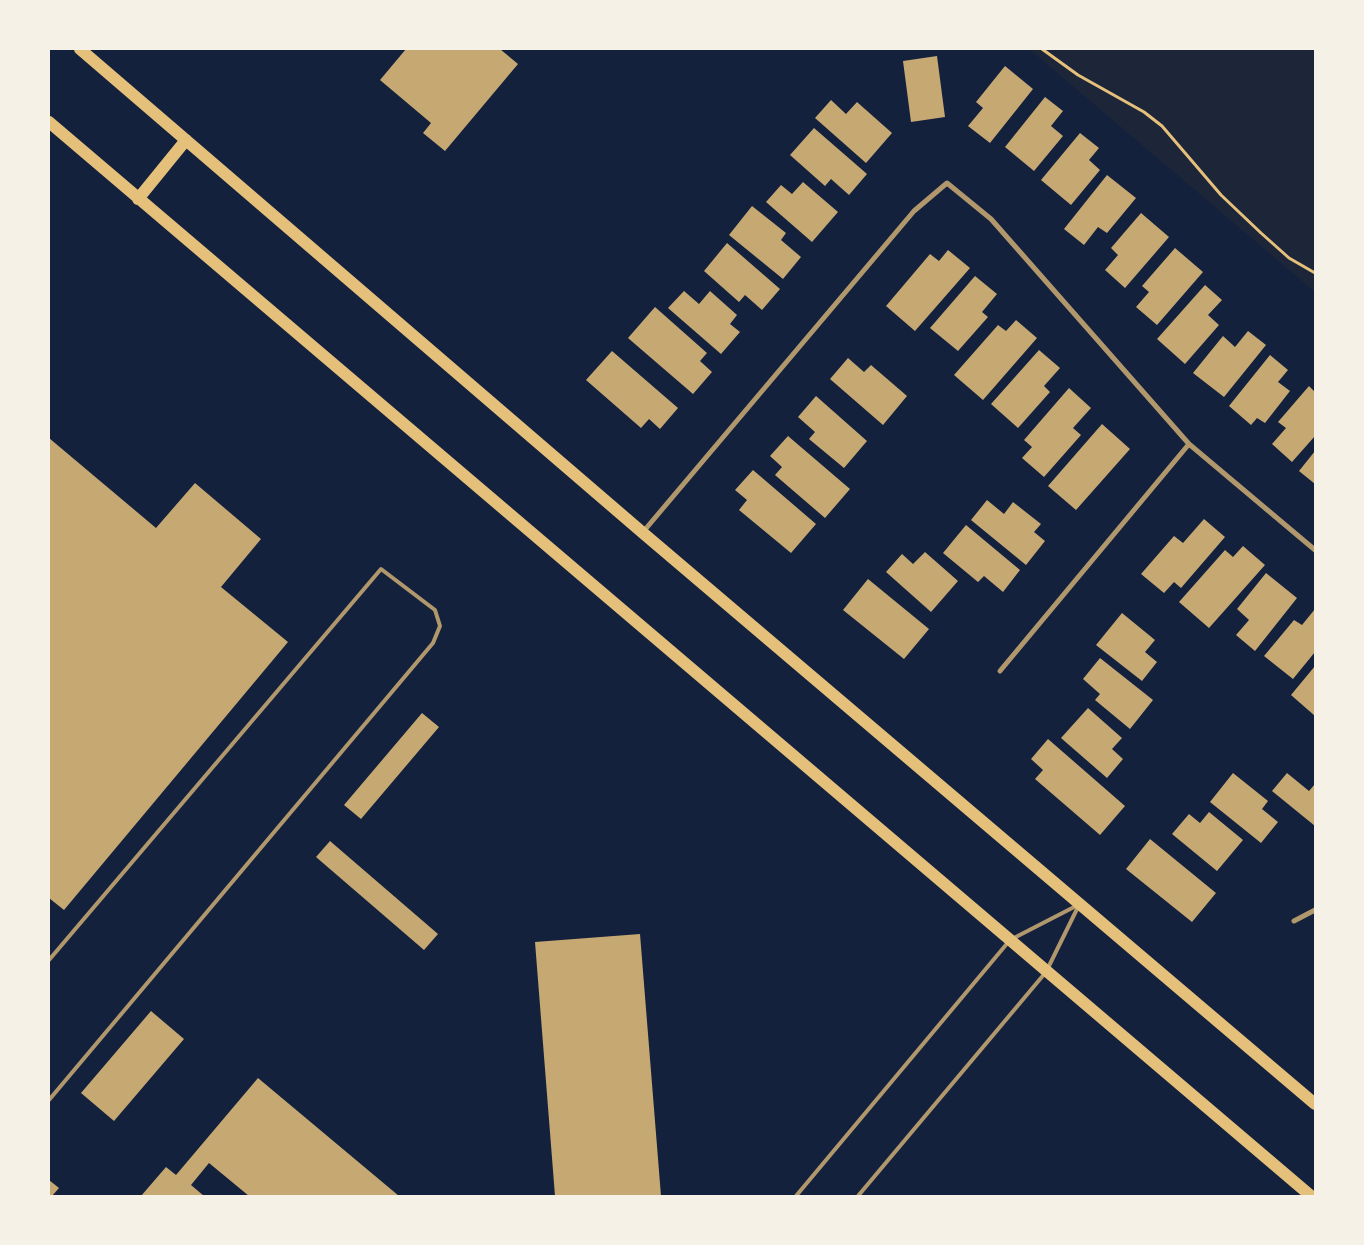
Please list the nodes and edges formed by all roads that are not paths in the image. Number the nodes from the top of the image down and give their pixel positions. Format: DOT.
graph roads {
  1 [pos="80,49"];
  2 [pos="49,122"];
  3 [pos="186,140"];
  4 [pos="138,199"];
  5 [pos="1189,444"];
  6 [pos="643,533"];
  7 [pos="1315,550"];
  8 [pos="1000,671"];
  9 [pos="1080,904"];
  10 [pos="1315,910"];
  11 [pos="1294,921"];
  12 [pos="1010,940"];
  13 [pos="49,960"];
  14 [pos="1046,972"];
  15 [pos="49,1100"];
  16 [pos="1315,1104"];
  17 [pos="796,1196"];
  18 [pos="858,1196"];
  19 [pos="1311,1196"];
  1 -- 3 [label="main road"];
  2 -- 4 [label="main road"];
  3 -- 4 [label="main road"];
  3 -- 6 [label="main road"];
  4 -- 12 [label="main road"];
  5 -- 6 [label="street"];
  5 -- 7 [label="street"];
  5 -- 8 [label="street"];
  6 -- 9 [label="main road"];
  9 -- 12 [label="lane"];
  9 -- 14 [label="lane"];
  9 -- 16 [label="main road"];
  10 -- 11 [label="street"];
  12 -- 14 [label="main road"];
  12 -- 17 [label="lane"];
  13 -- 15 [label="lane"];
  14 -- 18 [label="lane"];
  14 -- 19 [label="main road"];
}
